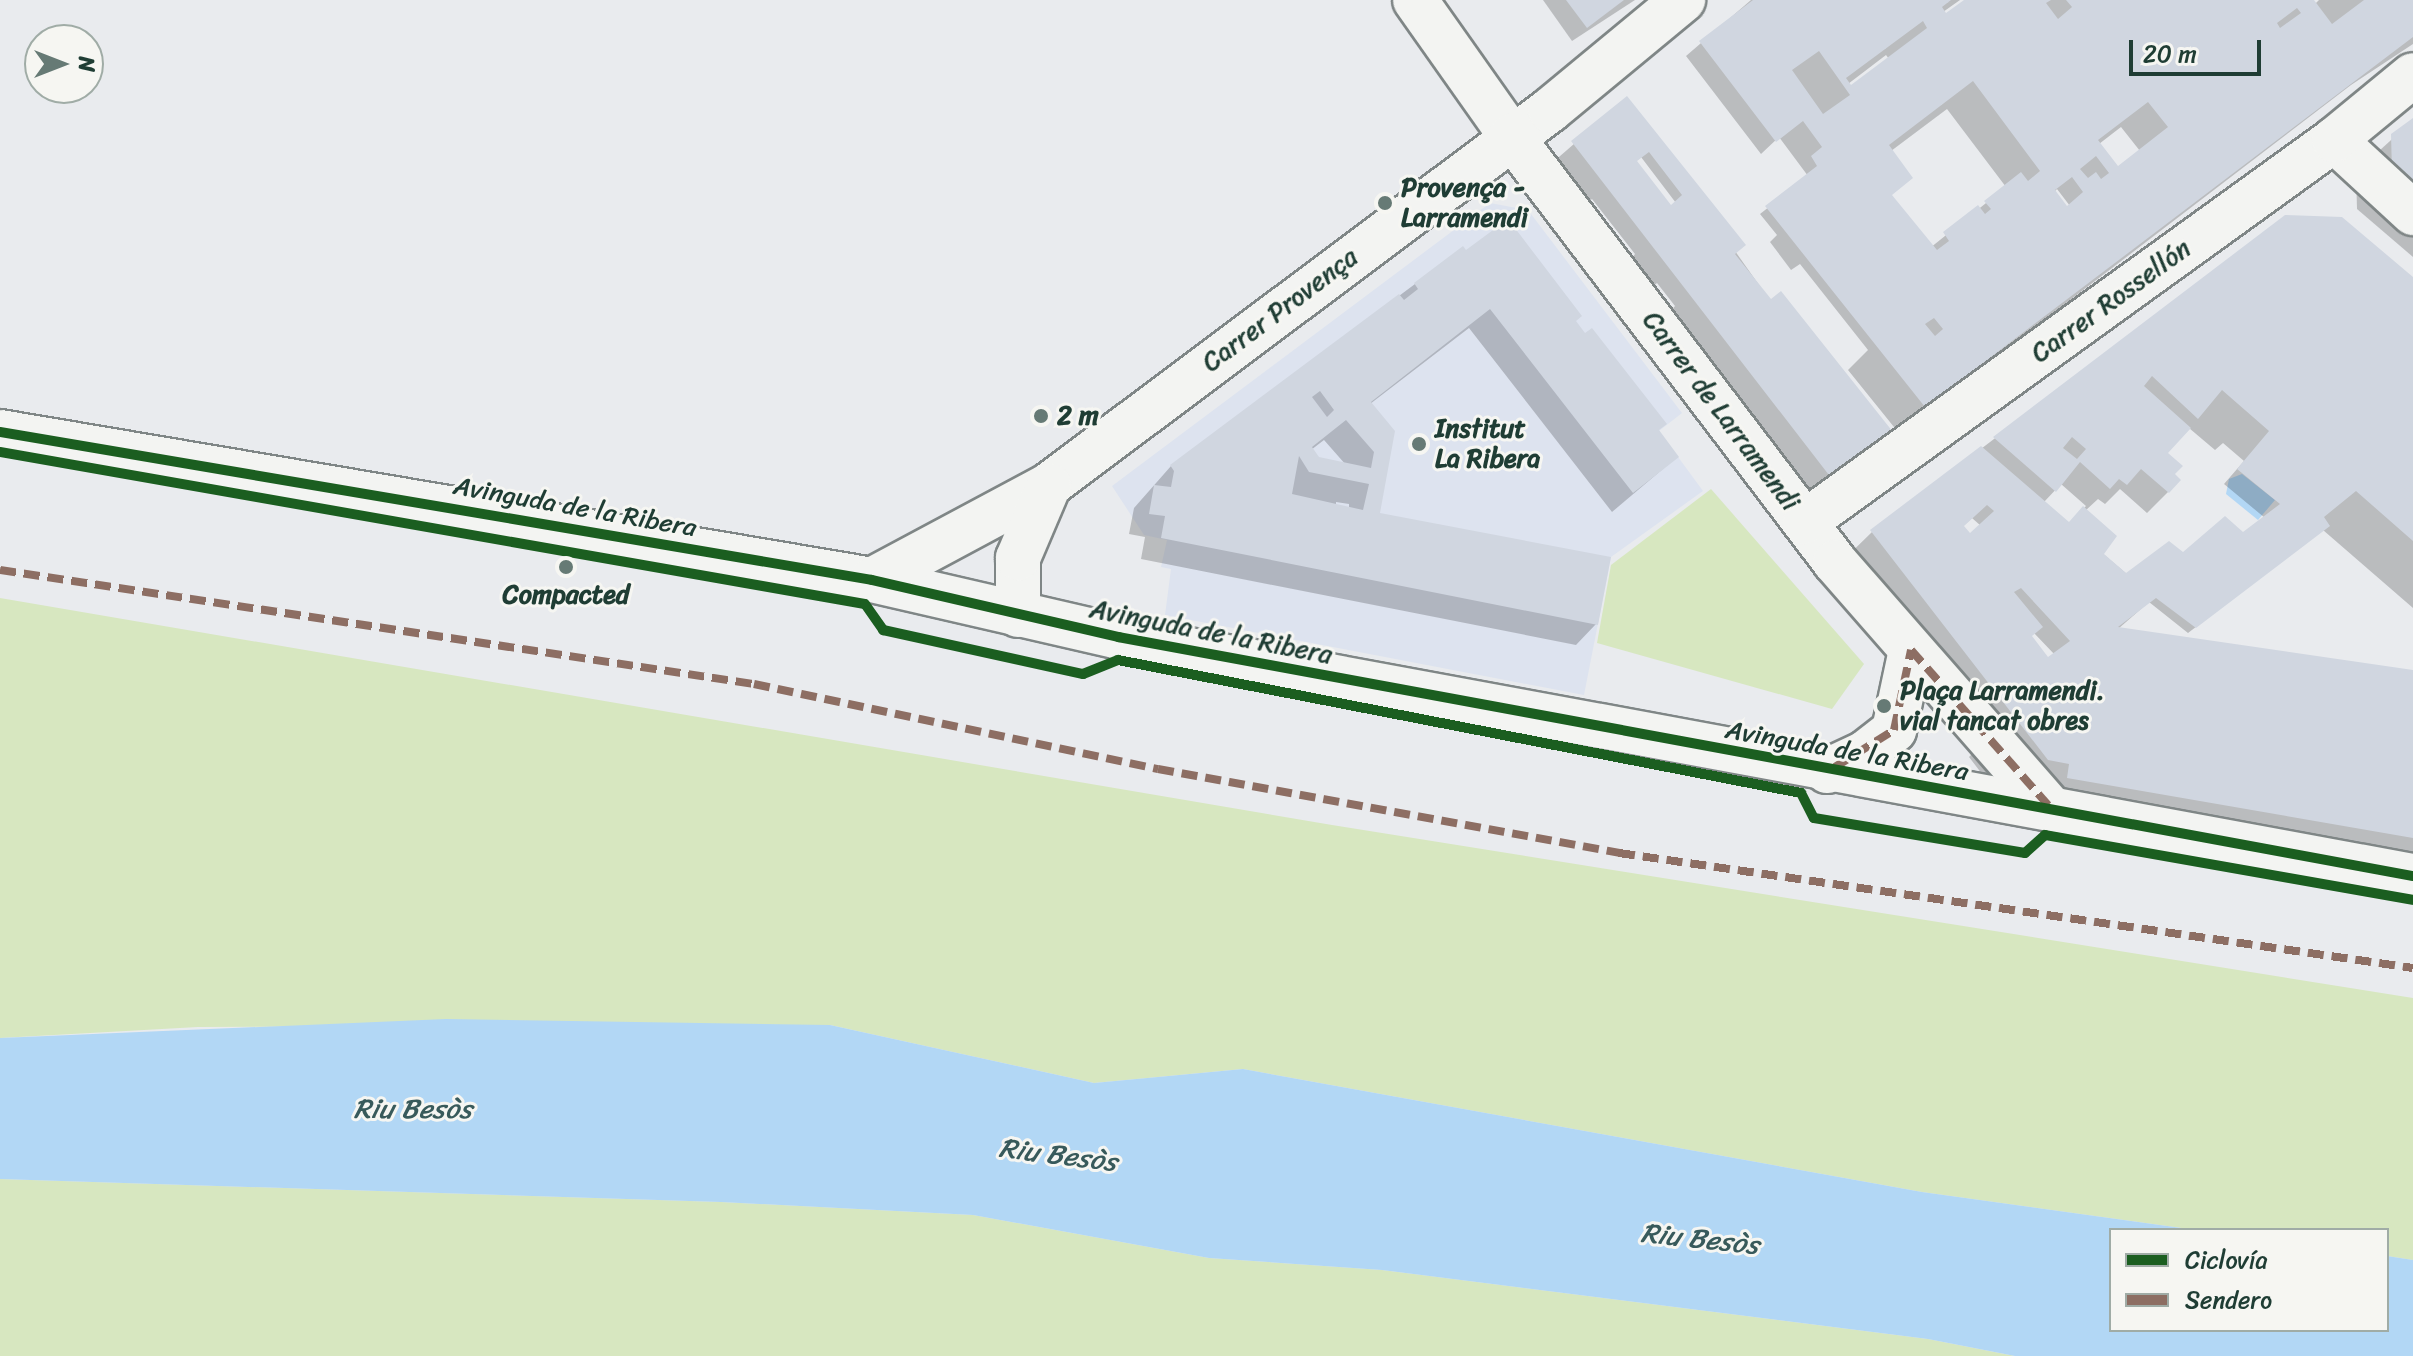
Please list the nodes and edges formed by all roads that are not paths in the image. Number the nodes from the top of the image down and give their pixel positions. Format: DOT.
graph roads {
  1 [pos="1415,0"];
  2 [pos="1683,0"];
  3 [pos="2413,75"];
  4 [pos="1511,136"];
  5 [pos="2334,140"];
  6 [pos="2413,213"];
  7 [pos="0,432"];
  8 [pos="1049,485"];
  9 [pos="1805,522"];
  10 [pos="872,580"];
  11 [pos="1018,615"];
  12 [pos="1911,650"];
  13 [pos="1827,771"];
  14 [pos="2048,805"];
  15 [pos="2413,876"];
  1 -- 4 [label="street, Carrer de Larramendi"];
  2 -- 4 [label="street, Carrer Provença"];
  3 -- 5 [label="street, Carrer Rossellón"];
  4 -- 8 [label="street, Carrer Provença"];
  4 -- 9 [label="street, Carrer de Larramendi"];
  5 -- 6 [label="street"];
  5 -- 9 [label="street, Carrer Rossellón"];
  7 -- 10 [label="street, Avinguda de la Ribera"];
  8 -- 10 [label="street, Carrer Provença"];
  8 -- 11 [label="street, Carrer Provença"];
  9 -- 12 [label="street, Carrer de Larramendi"];
  10 -- 11 [label="street, Avinguda de la Ribera"];
  11 -- 13 [label="street, Avinguda de la Ribera"];
  12 -- 13 [label="street"];
  12 -- 14 [label="street, Carrer de Larramendi"];
  13 -- 14 [label="street, Avinguda de la Ribera"];
  14 -- 15 [label="street, Avinguda de la Ribera"];
}
